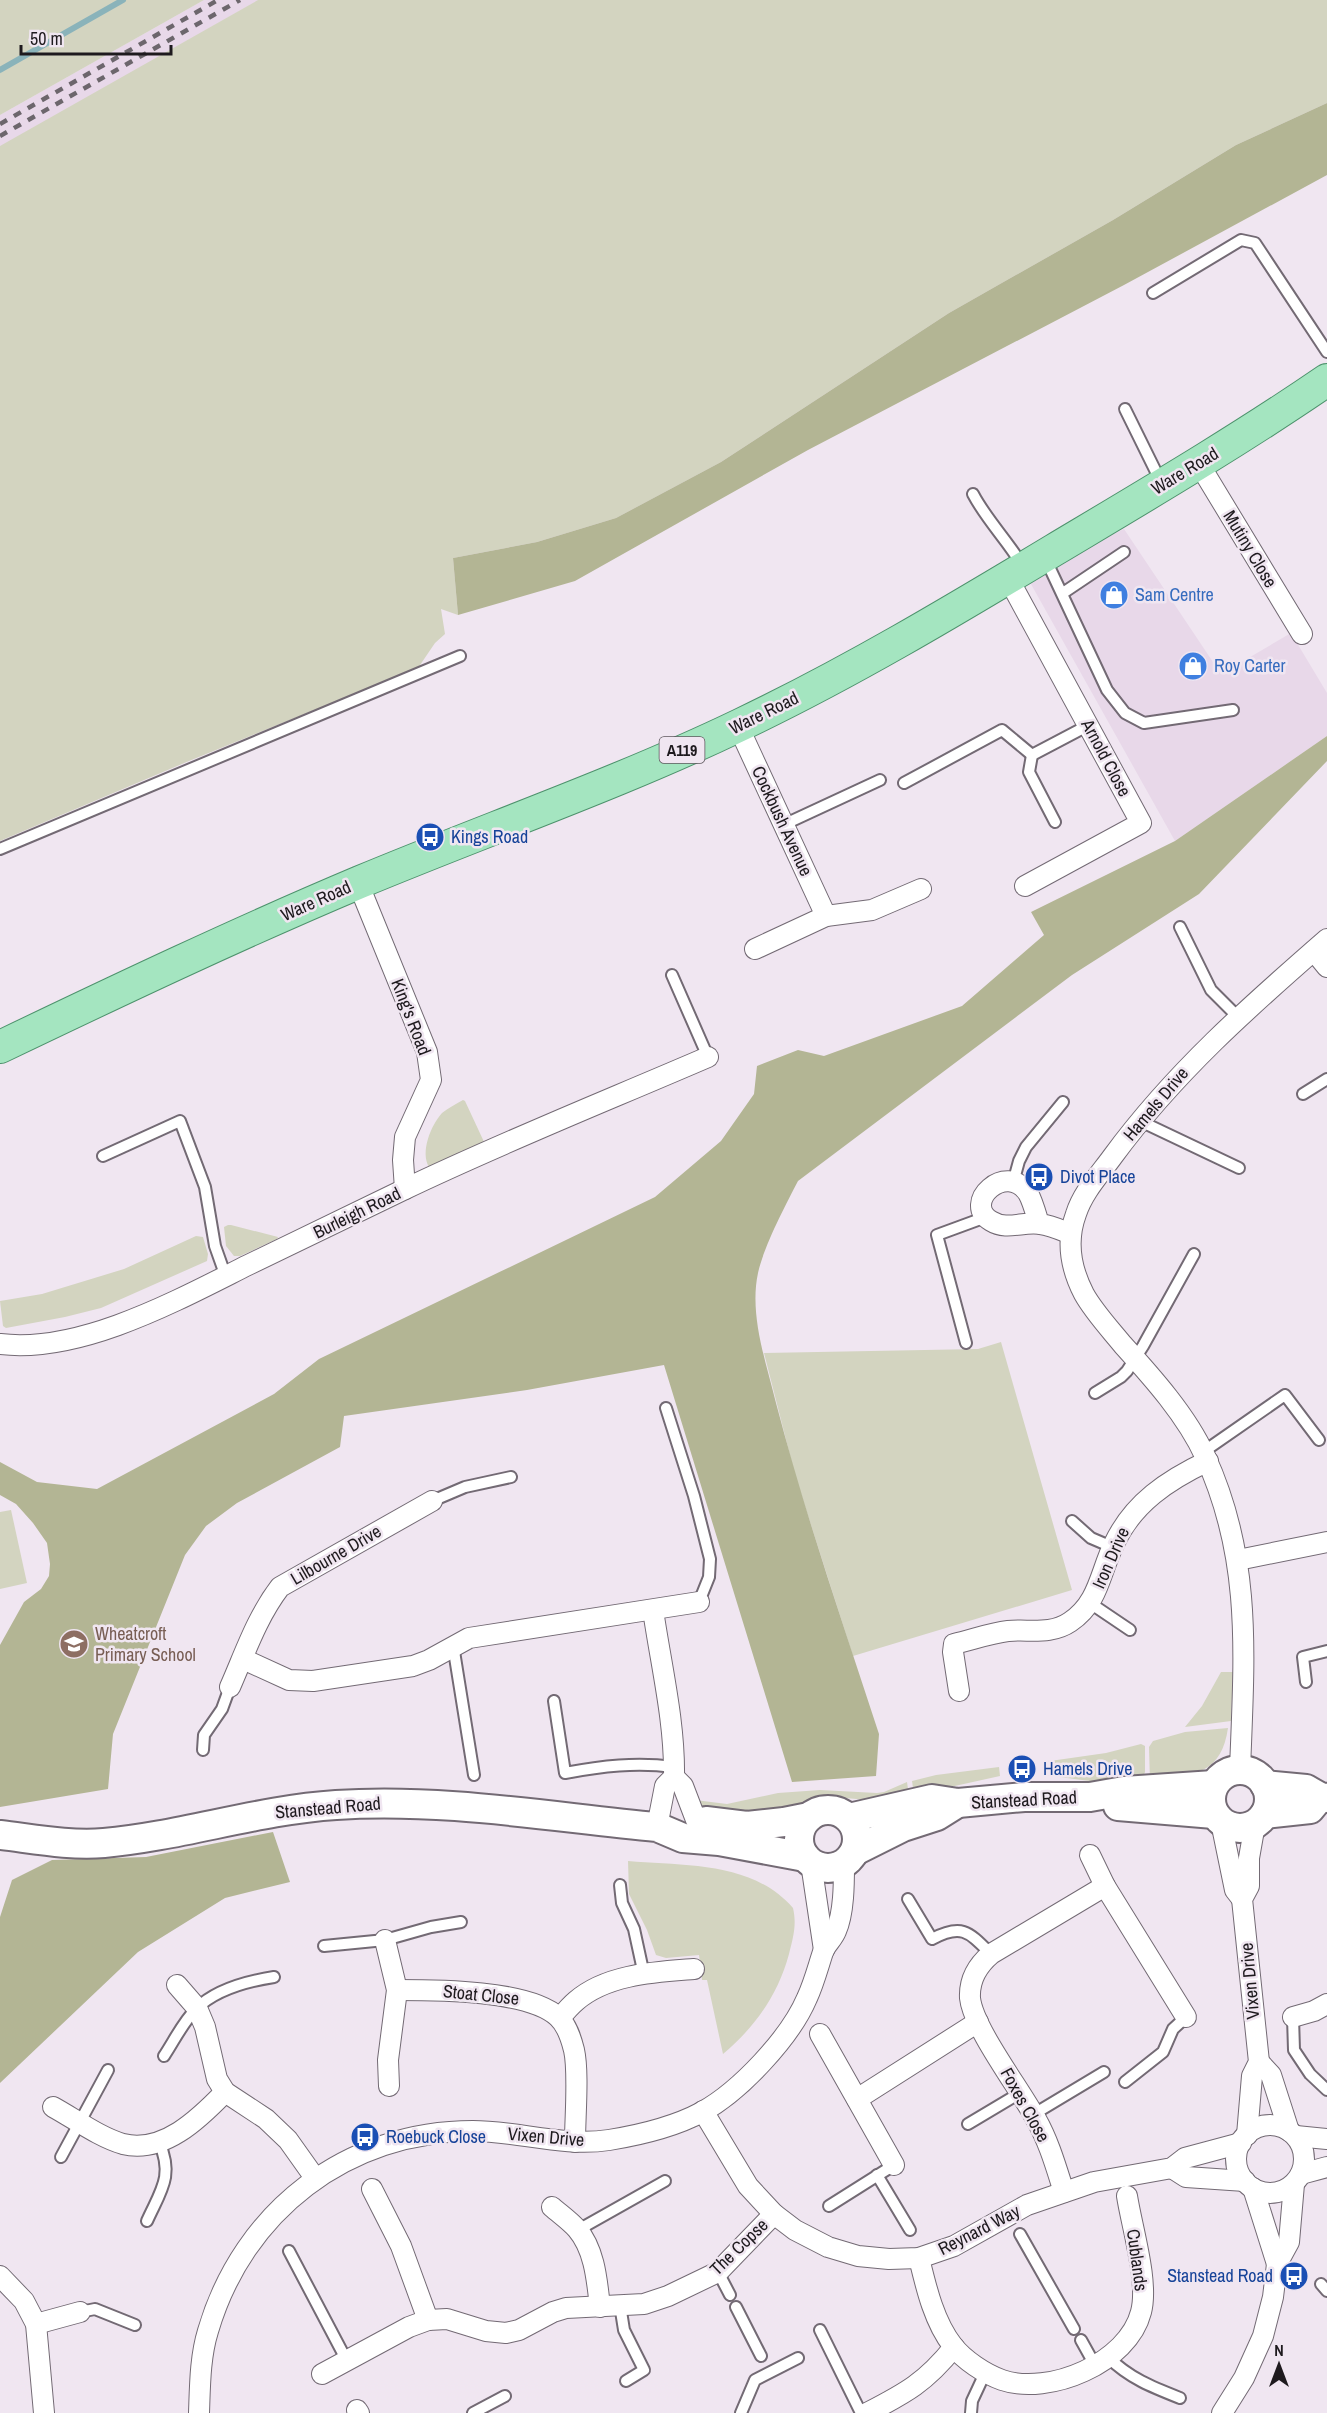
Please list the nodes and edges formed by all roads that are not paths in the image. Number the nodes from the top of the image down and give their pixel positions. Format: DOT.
graph roads {
  1 [pos="1153,293"];
  2 [pos="1327,352"];
  3 [pos="1327,380"];
  4 [pos="1125,409"];
  5 [pos="1199,464"];
  6 [pos="1163,485"];
  7 [pos="973,494"];
  8 [pos="1124,552"];
  9 [pos="1025,567"];
  10 [pos="1063,593"];
  11 [pos="1302,634"];
  12 [pos="460,656"];
  13 [pos="1233,710"];
  14 [pos="738,726"];
  15 [pos="1089,726"];
  16 [pos="1032,755"];
  17 [pos="880,780"];
  18 [pos="904,783"];
  19 [pos="1055,822"];
  20 [pos="783,825"];
  21 [pos="0,849"];
  22 [pos="358,883"];
  23 [pos="1025,886"];
  24 [pos="921,889"];
  25 [pos="826,916"];
  26 [pos="1180,927"];
  27 [pos="1320,945"];
  28 [pos="755,949"];
  29 [pos="1327,967"];
  30 [pos="672,975"];
  31 [pos="1239,1018"];
  32 [pos="0,1047"];
  33 [pos="708,1057"];
  34 [pos="1327,1078"];
  35 [pos="1303,1094"];
  36 [pos="1063,1102"];
  37 [pos="1140,1121"];
  38 [pos="103,1156"];
  39 [pos="1239,1168"];
  40 [pos="1013,1183"];
  41 [pos="405,1189"];
  42 [pos="986,1217"];
  43 [pos="1039,1224"];
  44 [pos="1071,1233"];
  45 [pos="1194,1254"];
  46 [pos="226,1276"];
  47 [pos="966,1343"];
  48 [pos="0,1344"];
  49 [pos="1135,1358"];
  50 [pos="1095,1393"];
  51 [pos="666,1408"];
  52 [pos="1319,1440"];
  53 [pos="1205,1456"];
  54 [pos="511,1477"];
  55 [pos="432,1501"];
  56 [pos="1072,1521"];
  57 [pos="1327,1542"];
  58 [pos="1112,1547"];
  59 [pos="1238,1560"];
  60 [pos="699,1602"];
  61 [pos="1090,1603"];
  62 [pos="653,1610"];
  63 [pos="1130,1630"];
  64 [pos="453,1645"];
  65 [pos="1327,1651"];
  66 [pos="243,1659"];
  67 [pos="1306,1682"];
  68 [pos="230,1687"];
  69 [pos="959,1690"];
  70 [pos="554,1701"];
  71 [pos="203,1750"];
  72 [pos="1240,1770"];
  73 [pos="674,1772"];
  74 [pos="474,1774"];
  75 [pos="1214,1785"];
  76 [pos="1265,1785"];
  77 [pos="1090,1797"];
  78 [pos="1324,1797"];
  79 [pos="958,1803"];
  80 [pos="809,1817"];
  81 [pos="849,1818"];
  82 [pos="1218,1818"];
  83 [pos="1260,1819"];
  84 [pos="696,1820"];
  85 [pos="657,1827"];
  86 [pos="0,1835"];
  87 [pos="1090,1855"];
  88 [pos="850,1857"];
  89 [pos="808,1860"];
  90 [pos="620,1885"];
  91 [pos="1105,1886"];
  92 [pos="908,1899"];
  93 [pos="1242,1899"];
  94 [pos="461,1922"];
  95 [pos="385,1940"];
  96 [pos="324,1946"];
  97 [pos="824,1950"];
  98 [pos="991,1954"];
  99 [pos="694,1969"];
  100 [pos="644,1975"];
  101 [pos="274,1977"];
  102 [pos="177,1985"];
  103 [pos="397,1990"];
  104 [pos="1327,2004"];
  105 [pos="197,2008"];
  106 [pos="1186,2017"];
  107 [pos="1293,2017"];
  108 [pos="560,2018"];
  109 [pos="978,2022"];
  110 [pos="820,2034"];
  111 [pos="164,2056"];
  112 [pos="1259,2062"];
  113 [pos="108,2070"];
  114 [pos="1104,2072"];
  115 [pos="1125,2082"];
  116 [pos="389,2086"];
  117 [pos="1327,2090"];
  118 [pos="225,2092"];
  119 [pos="1020,2093"];
  120 [pos="857,2099"];
  121 [pos="54,2107"];
  122 [pos="703,2111"];
  123 [pos="1034,2115"];
  124 [pos="80,2122"];
  125 [pos="968,2124"];
  126 [pos="1292,2134"];
  127 [pos="1244,2139"];
  128 [pos="1327,2139"];
  129 [pos="159,2142"];
  130 [pos="575,2142"];
  131 [pos="61,2157"];
  132 [pos="1327,2167"];
  133 [pos="1172,2168"];
  134 [pos="885,2170"];
  135 [pos="315,2178"];
  136 [pos="1297,2179"];
  137 [pos="665,2181"];
  138 [pos="1249,2185"];
  139 [pos="372,2189"];
  140 [pos="1064,2192"];
  141 [pos="1127,2196"];
  142 [pos="829,2206"];
  143 [pos="552,2207"];
  144 [pos="774,2214"];
  145 [pos="147,2221"];
  146 [pos="578,2230"];
  147 [pos="910,2230"];
  148 [pos="1020,2234"];
  149 [pos="289,2251"];
  150 [pos="919,2258"];
  151 [pos="1277,2264"];
  152 [pos="718,2272"];
  153 [pos="0,2276"];
  154 [pos="730,2295"];
  155 [pos="620,2305"];
  156 [pos="600,2307"];
  157 [pos="736,2307"];
  158 [pos="80,2312"];
  159 [pos="428,2320"];
  160 [pos="36,2324"];
  161 [pos="135,2325"];
  162 [pos="1074,2329"];
  163 [pos="820,2330"];
  164 [pos="1081,2340"];
  165 [pos="954,2347"];
  166 [pos="761,2356"];
  167 [pos="798,2358"];
  168 [pos="347,2361"];
  169 [pos="1102,2362"];
  170 [pos="986,2371"];
  171 [pos="322,2374"];
  172 [pos="626,2381"];
  173 [pos="505,2396"];
  174 [pos="1180,2398"];
  175 [pos="44,2413"];
  176 [pos="199,2413"];
  177 [pos="473,2413"];
  178 [pos="741,2413"];
  179 [pos="861,2413"];
  180 [pos="867,2413"];
  181 [pos="971,2413"];
  182 [pos="1222,2413"];
  1 -- 2 [label="lane"];
  3 -- 5 [label="main road, Ware Road / A119"];
  4 -- 6 [label="lane"];
  5 -- 6 [label="main road, Ware Road / A119"];
  5 -- 11 [label="street, Mutiny Close"];
  6 -- 9 [label="main road, Ware Road / A119"];
  7 -- 9 [label="lane"];
  8 -- 10 [label="lane"];
  9 -- 10 [label="lane"];
  9 -- 14 [label="main road, Ware Road / A119"];
  9 -- 15 [label="street, Arnold Close"];
  10 -- 13 [label="lane"];
  12 -- 21 [label="lane"];
  14 -- 20 [label="street, Cockbush Avenue"];
  14 -- 22 [label="main road, Ware Road / A119"];
  15 -- 16 [label="lane"];
  15 -- 23 [label="street, Arnold Close"];
  16 -- 18 [label="lane"];
  16 -- 19 [label="lane"];
  17 -- 20 [label="lane"];
  20 -- 25 [label="street, Cockbush Avenue"];
  22 -- 32 [label="main road, Ware Road / A119"];
  22 -- 41 [label="street, King's Road"];
  24 -- 25 [label="street"];
  25 -- 28 [label="street"];
  26 -- 31 [label="lane"];
  27 -- 29 [label="street"];
  27 -- 31 [label="street, Hamels Drive"];
  30 -- 33 [label="lane"];
  31 -- 37 [label="street, Hamels Drive"];
  33 -- 41 [label="street, Burleigh Road"];
  34 -- 35 [label="lane"];
  36 -- 40 [label="lane"];
  37 -- 39 [label="lane"];
  37 -- 44 [label="street, Hamels Drive"];
  38 -- 46 [label="lane"];
  40 -- 42 [label="street"];
  40 -- 43 [label="street"];
  41 -- 46 [label="street, Burleigh Road"];
  42 -- 43 [label="street"];
  42 -- 47 [label="lane"];
  43 -- 44 [label="street"];
  44 -- 49 [label="street, Hamels Drive"];
  45 -- 49 [label="lane"];
  46 -- 48 [label="street, Burleigh Road"];
  49 -- 50 [label="lane"];
  49 -- 53 [label="street, Hamels Drive"];
  51 -- 60 [label="lane"];
  52 -- 53 [label="lane"];
  53 -- 58 [label="street, Iron Drive"];
  53 -- 59 [label="street, Hamels Drive"];
  54 -- 55 [label="lane"];
  55 -- 66 [label="street, Lilbourne Drive"];
  56 -- 58 [label="lane"];
  57 -- 59 [label="street"];
  58 -- 61 [label="street, Iron Drive"];
  59 -- 72 [label="street, Hamels Drive"];
  60 -- 62 [label="street"];
  61 -- 63 [label="lane"];
  61 -- 69 [label="street, Iron Drive"];
  62 -- 64 [label="street"];
  62 -- 73 [label="street"];
  64 -- 66 [label="street"];
  64 -- 74 [label="lane"];
  65 -- 67 [label="lane"];
  66 -- 68 [label="street, Lilbourne Drive"];
  68 -- 71 [label="lane"];
  70 -- 73 [label="lane"];
  72 -- 75 [label="main road"];
  72 -- 76 [label="main road"];
  73 -- 84 [label="street"];
  73 -- 85 [label="street"];
  75 -- 77 [label="main road, Stanstead Road"];
  75 -- 82 [label="main road"];
  76 -- 78 [label="main road"];
  76 -- 83 [label="main road"];
  77 -- 79 [label="main road, Stanstead Road"];
  77 -- 82 [label="main road, Stanstead Road"];
  78 -- 83 [label="main road"];
  79 -- 81 [label="main road, Stanstead Road"];
  79 -- 88 [label="main road, Stanstead Road"];
  80 -- 81 [label="main road"];
  80 -- 84 [label="main road, Stanstead Road"];
  80 -- 89 [label="main road"];
  81 -- 88 [label="main road"];
  82 -- 83 [label="main road"];
  82 -- 93 [label="street, Vixen Drive"];
  83 -- 93 [label="street, Vixen Drive"];
  84 -- 85 [label="main road, Stanstead Road"];
  85 -- 86 [label="main road, Stanstead Road"];
  85 -- 89 [label="main road, Stanstead Road"];
  87 -- 91 [label="street"];
  88 -- 89 [label="main road"];
  88 -- 97 [label="street, Vixen Drive"];
  89 -- 97 [label="street, Vixen Drive"];
  90 -- 100 [label="lane"];
  91 -- 98 [label="street, Foxes Close"];
  91 -- 106 [label="street"];
  92 -- 98 [label="lane"];
  93 -- 112 [label="street, Vixen Drive"];
  94 -- 95 [label="lane"];
  95 -- 96 [label="lane"];
  95 -- 103 [label="street"];
  97 -- 122 [label="street, Vixen Drive"];
  98 -- 109 [label="street, Foxes Close"];
  99 -- 100 [label="street"];
  100 -- 108 [label="street"];
  101 -- 105 [label="lane"];
  102 -- 105 [label="street"];
  103 -- 108 [label="street, Stoat Close"];
  103 -- 116 [label="street"];
  104 -- 107 [label="street"];
  105 -- 111 [label="lane"];
  105 -- 118 [label="street"];
  106 -- 115 [label="lane"];
  107 -- 117 [label="lane"];
  108 -- 130 [label="street"];
  109 -- 119 [label="street, Foxes Close"];
  109 -- 120 [label="street"];
  110 -- 120 [label="street"];
  112 -- 126 [label="street, Vixen Drive"];
  112 -- 127 [label="street, Vixen Drive"];
  113 -- 124 [label="lane"];
  114 -- 123 [label="lane"];
  118 -- 129 [label="street"];
  118 -- 135 [label="street"];
  119 -- 123 [label="street, Foxes Close"];
  119 -- 125 [label="lane"];
  120 -- 134 [label="street"];
  121 -- 124 [label="street"];
  122 -- 130 [label="street, Vixen Drive"];
  122 -- 144 [label="street, Reynard Way"];
  123 -- 140 [label="street, Foxes Close"];
  124 -- 129 [label="street"];
  124 -- 131 [label="lane"];
  126 -- 127 [label="street"];
  126 -- 128 [label="street"];
  126 -- 136 [label="street"];
  127 -- 133 [label="street, Reynard Way"];
  127 -- 138 [label="street"];
  129 -- 145 [label="lane"];
  130 -- 135 [label="street, Vixen Drive"];
  132 -- 136 [label="street"];
  133 -- 138 [label="street, Reynard Way"];
  133 -- 140 [label="street, Reynard Way"];
  134 -- 142 [label="lane"];
  134 -- 147 [label="lane"];
  135 -- 176 [label="street, Vixen Drive"];
  136 -- 138 [label="street"];
  136 -- 151 [label="street"];
  137 -- 146 [label="lane"];
  138 -- 151 [label="street"];
  139 -- 159 [label="street"];
  140 -- 150 [label="street, Reynard Way"];
  141 -- 169 [label="street, Cublands"];
  143 -- 146 [label="street"];
  144 -- 150 [label="street, Reynard Way"];
  144 -- 152 [label="street, The Copse"];
  146 -- 156 [label="street"];
  148 -- 162 [label="lane"];
  149 -- 168 [label="lane"];
  150 -- 165 [label="street, Cublands"];
  151 -- 182 [label="street"];
  152 -- 154 [label="lane"];
  152 -- 155 [label="street, The Copse"];
  153 -- 160 [label="street"];
  155 -- 156 [label="street, The Copse"];
  155 -- 172 [label="lane"];
  156 -- 159 [label="street, The Copse"];
  157 -- 166 [label="lane"];
  158 -- 160 [label="street"];
  158 -- 161 [label="lane"];
  159 -- 168 [label="street"];
  160 -- 175 [label="street"];
  163 -- 179 [label="lane"];
  164 -- 169 [label="lane"];
  165 -- 170 [label="street, Cublands"];
  165 -- 180 [label="street"];
  167 -- 178 [label="lane"];
  168 -- 171 [label="street"];
  169 -- 170 [label="street, Cublands"];
  169 -- 174 [label="lane"];
  170 -- 181 [label="lane"];
  173 -- 177 [label="lane"];
}
